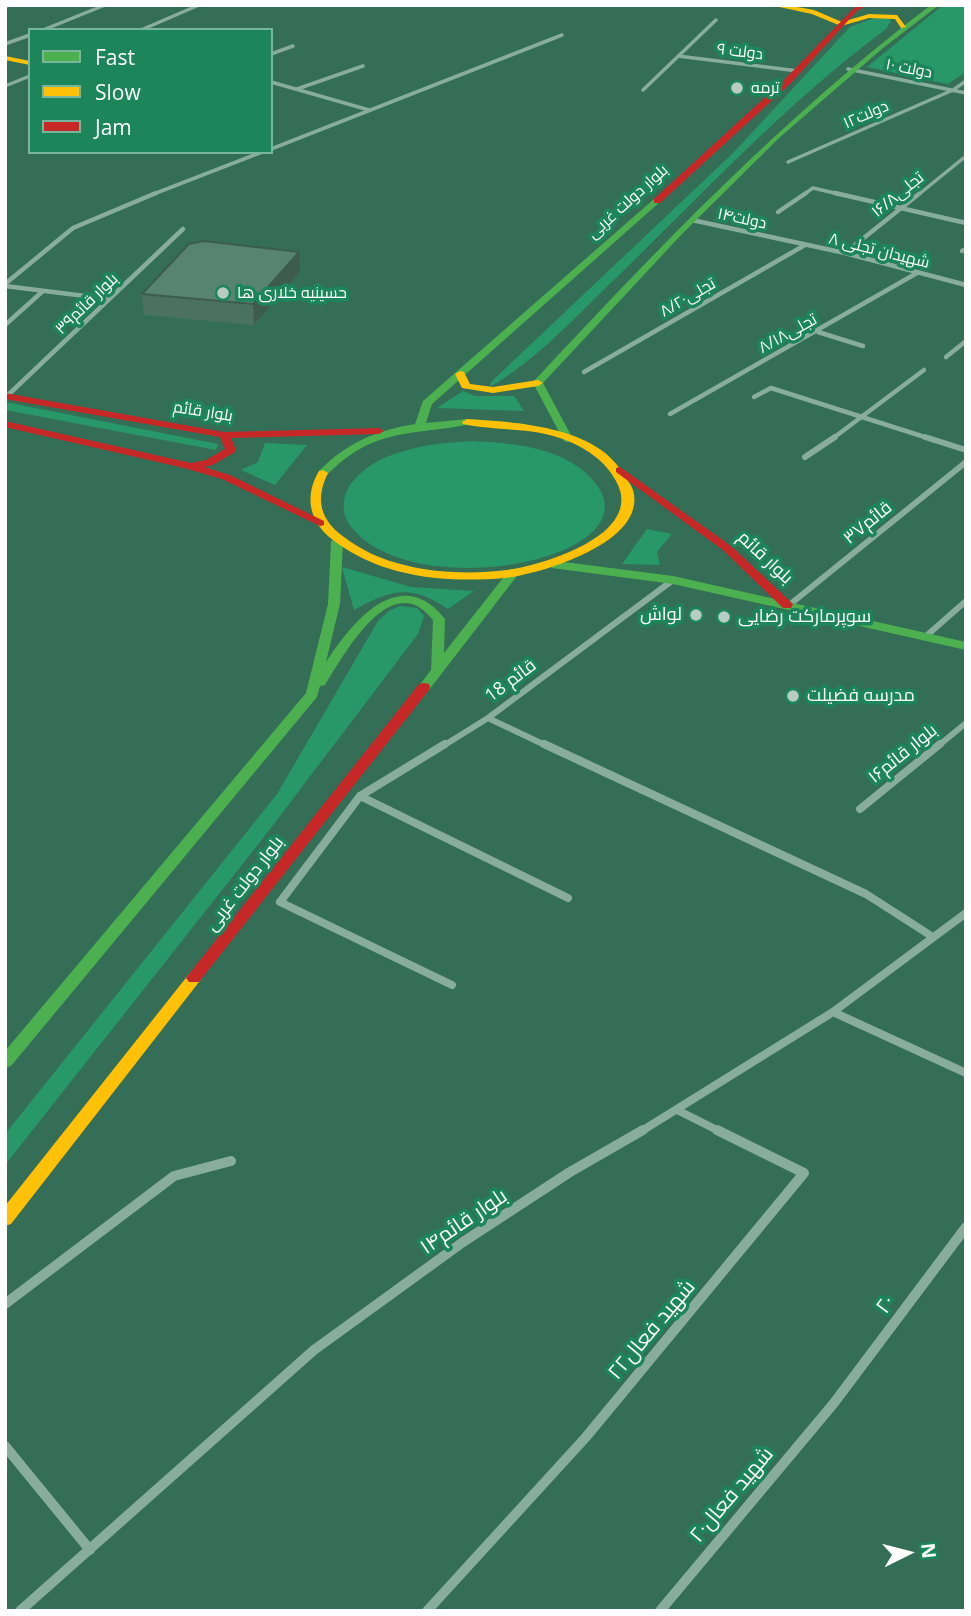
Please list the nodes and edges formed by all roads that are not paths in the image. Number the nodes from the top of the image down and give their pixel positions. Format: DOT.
graph roads {
  1 [pos="106,5"];
  2 [pos="199,5"];
  3 [pos="498,5"];
  4 [pos="749,5"];
  5 [pos="772,5"];
  6 [pos="864,5"];
  7 [pos="936,5"];
  8 [pos="716,20"];
  9 [pos="841,24"];
  10 [pos="903,27"];
  11 [pos="48,28"];
  12 [pos="146,28"];
  13 [pos="562,35"];
  14 [pos="28,36"];
  15 [pos="5,44"];
  16 [pos="293,46"];
  17 [pos="273,53"];
  18 [pos="678,56"];
  19 [pos="5,58"];
  20 [pos="28,63"];
  21 [pos="363,66"];
  22 [pos="848,69"];
  23 [pos="798,71"];
  24 [pos="28,77"];
  25 [pos="966,81"];
  26 [pos="273,83"];
  27 [pos="5,86"];
  28 [pos="296,90"];
  29 [pos="643,90"];
  30 [pos="953,90"];
  31 [pos="966,93"];
  32 [pos="370,111"];
  33 [pos="273,148"];
  34 [pos="257,154"];
  35 [pos="966,156"];
  36 [pos="788,162"];
  37 [pos="901,208"];
  38 [pos="778,212"];
  39 [pos="692,220"];
  40 [pos="966,223"];
  41 [pos="183,229"];
  42 [pos="787,241"];
  43 [pos="805,244"];
  44 [pos="845,253"];
  45 [pos="916,273"];
  46 [pos="965,284"];
  47 [pos="5,285"];
  48 [pos="43,291"];
  49 [pos="109,299"];
  50 [pos="5,325"];
  51 [pos="818,332"];
  52 [pos="966,341"];
  53 [pos="863,346"];
  54 [pos="946,357"];
  55 [pos="923,370"];
  56 [pos="584,372"];
  57 [pos="460,374"];
  58 [pos="538,383"];
  59 [pos="6,396"];
  60 [pos="754,397"];
  61 [pos="670,414"];
  62 [pos="864,418"];
  63 [pos="5,424"];
  64 [pos="420,426"];
  65 [pos="397,430"];
  66 [pos="224,435"];
  67 [pos="568,439"];
  68 [pos="966,450"];
  69 [pos="805,457"];
  70 [pos="966,462"];
  71 [pos="187,465"];
  72 [pos="614,465"];
  73 [pos="320,523"];
  74 [pos="337,541"];
  75 [pos="551,564"];
  76 [pos="514,572"];
  77 [pos="673,580"];
  78 [pos="966,601"];
  79 [pos="788,606"];
  80 [pos="925,637"];
  81 [pos="966,646"];
  82 [pos="437,672"];
  83 [pos="312,694"];
  84 [pos="488,718"];
  85 [pos="966,723"];
  86 [pos="360,796"];
  87 [pos="860,809"];
  88 [pos="568,898"];
  89 [pos="966,913"];
  90 [pos="933,937"];
  91 [pos="452,985"];
  92 [pos="833,1012"];
  93 [pos="5,1062"];
  94 [pos="966,1073"];
  95 [pos="677,1110"];
  96 [pos="231,1161"];
  97 [pos="5,1219"];
  98 [pos="966,1227"];
  99 [pos="5,1304"];
  100 [pos="834,1403"];
  101 [pos="5,1446"];
  102 [pos="90,1550"];
  103 [pos="20,1611"];
  104 [pos="427,1611"];
  105 [pos="660,1611"];
  1 -- 11 [label="street"];
  2 -- 12 [label="street"];
  3 -- 4 [label="main road"];
  5 -- 9 [label="main road"];
  6 -- 9 [label="main road, بلوار دولت غربی"];
  7 -- 10 [label="main road"];
  8 -- 18 [label="street"];
  9 -- 10 [label="main road"];
  9 -- 23 [label="main road, بلوار دولت غربی"];
  10 -- 22 [label="main road"];
  13 -- 32 [label="street"];
  14 -- 15 [label="street"];
  16 -- 17 [label="street"];
  18 -- 23 [label="street, ۹ دولت"];
  18 -- 29 [label="street"];
  19 -- 20 [label="main road"];
  21 -- 28 [label="street"];
  22 -- 30 [label="street, ۱۰ دولت"];
  22 -- 39 [label="main road"];
  23 -- 57 [label="main road, بلوار دولت غربی"];
  24 -- 27 [label="street"];
  25 -- 30 [label="street, ۱۲دولت"];
  26 -- 28 [label="street"];
  28 -- 32 [label="street"];
  30 -- 31 [label="street, ۱۰ دولت"];
  30 -- 36 [label="street, ۱۲دولت"];
  32 -- 33 [label="street"];
  34 -- 47 [label="street"];
  35 -- 37 [label="street, تجلی۱۶/۸"];
  37 -- 38 [label="street"];
  37 -- 40 [label="street"];
  37 -- 44 [label="street, تجلی۱۶/۸"];
  39 -- 42 [label="street, ۱۴دولت"];
  39 -- 58 [label="main road"];
  41 -- 49 [label="street, بلوار قائم۳۹"];
  42 -- 43 [label="street, شهیدان تجلی ۸"];
  43 -- 44 [label="street, شهیدان تجلی ۸"];
  43 -- 56 [label="street, تجلی۸/۲۰"];
  44 -- 45 [label="street, شهیدان تجلی ۸"];
  45 -- 46 [label="street, شهیدان تجلی ۸"];
  45 -- 51 [label="street, تجلی۸/۱۸"];
  47 -- 48 [label="street"];
  48 -- 49 [label="street"];
  48 -- 50 [label="street"];
  49 -- 59 [label="street, بلوار قائم۳۹"];
  51 -- 53 [label="street"];
  51 -- 61 [label="street, تجلی۸/۱۸"];
  52 -- 54 [label="street"];
  55 -- 62 [label="street"];
  57 -- 58 [label="main road"];
  57 -- 64 [label="main road, بلوار دولت غربی"];
  58 -- 67 [label="main road"];
  59 -- 66 [label="main road, بلوار قائم"];
  60 -- 62 [label="street"];
  62 -- 68 [label="street"];
  62 -- 69 [label="street"];
  63 -- 71 [label="main road"];
  64 -- 65 [label="main road, بلوار قائم"];
  64 -- 67 [label="main road, بلوار قائم"];
  65 -- 66 [label="main road, بلوار قائم"];
  65 -- 73 [label="main road"];
  66 -- 71 [label="main road"];
  67 -- 72 [label="main road, بلوار قائم"];
  70 -- 79 [label="street, قائم۳۷"];
  71 -- 73 [label="main road"];
  72 -- 75 [label="main road"];
  72 -- 79 [label="main road, بلوار قائم"];
  73 -- 74 [label="main road"];
  74 -- 76 [label="main road"];
  74 -- 83 [label="main road"];
  75 -- 76 [label="main road"];
  75 -- 77 [label="main road, بلوار قائم"];
  76 -- 82 [label="main road, بلوار دولت غربی"];
  77 -- 79 [label="main road, بلوار قائم"];
  77 -- 84 [label="street, 18 قائم"];
  78 -- 80 [label="street"];
  79 -- 80 [label="main road, بلوار قائم"];
  80 -- 81 [label="main road, بلوار قائم"];
  82 -- 83 [label="main road"];
  82 -- 97 [label="main road, بلوار دولت غربی"];
  83 -- 93 [label="main road"];
  84 -- 86 [label="street, 18 قائم"];
  84 -- 90 [label="street"];
  85 -- 87 [label="street, بلوار قائم۱۶"];
  86 -- 88 [label="street"];
  86 -- 91 [label="street"];
  89 -- 90 [label="street, بلوار قائم۱۴"];
  90 -- 92 [label="street, بلوار قائم۱۴"];
  92 -- 94 [label="street"];
  92 -- 95 [label="street, بلوار قائم۱۴"];
  95 -- 102 [label="street, بلوار قائم۱۴"];
  95 -- 104 [label="street, شهید فعال۲۲"];
  96 -- 99 [label="street"];
  98 -- 100 [label="street, ۲۰"];
  100 -- 105 [label="street, شهید فعال۲۰"];
  101 -- 102 [label="street"];
  102 -- 103 [label="street, بلوار قائم۱۴"];
}
